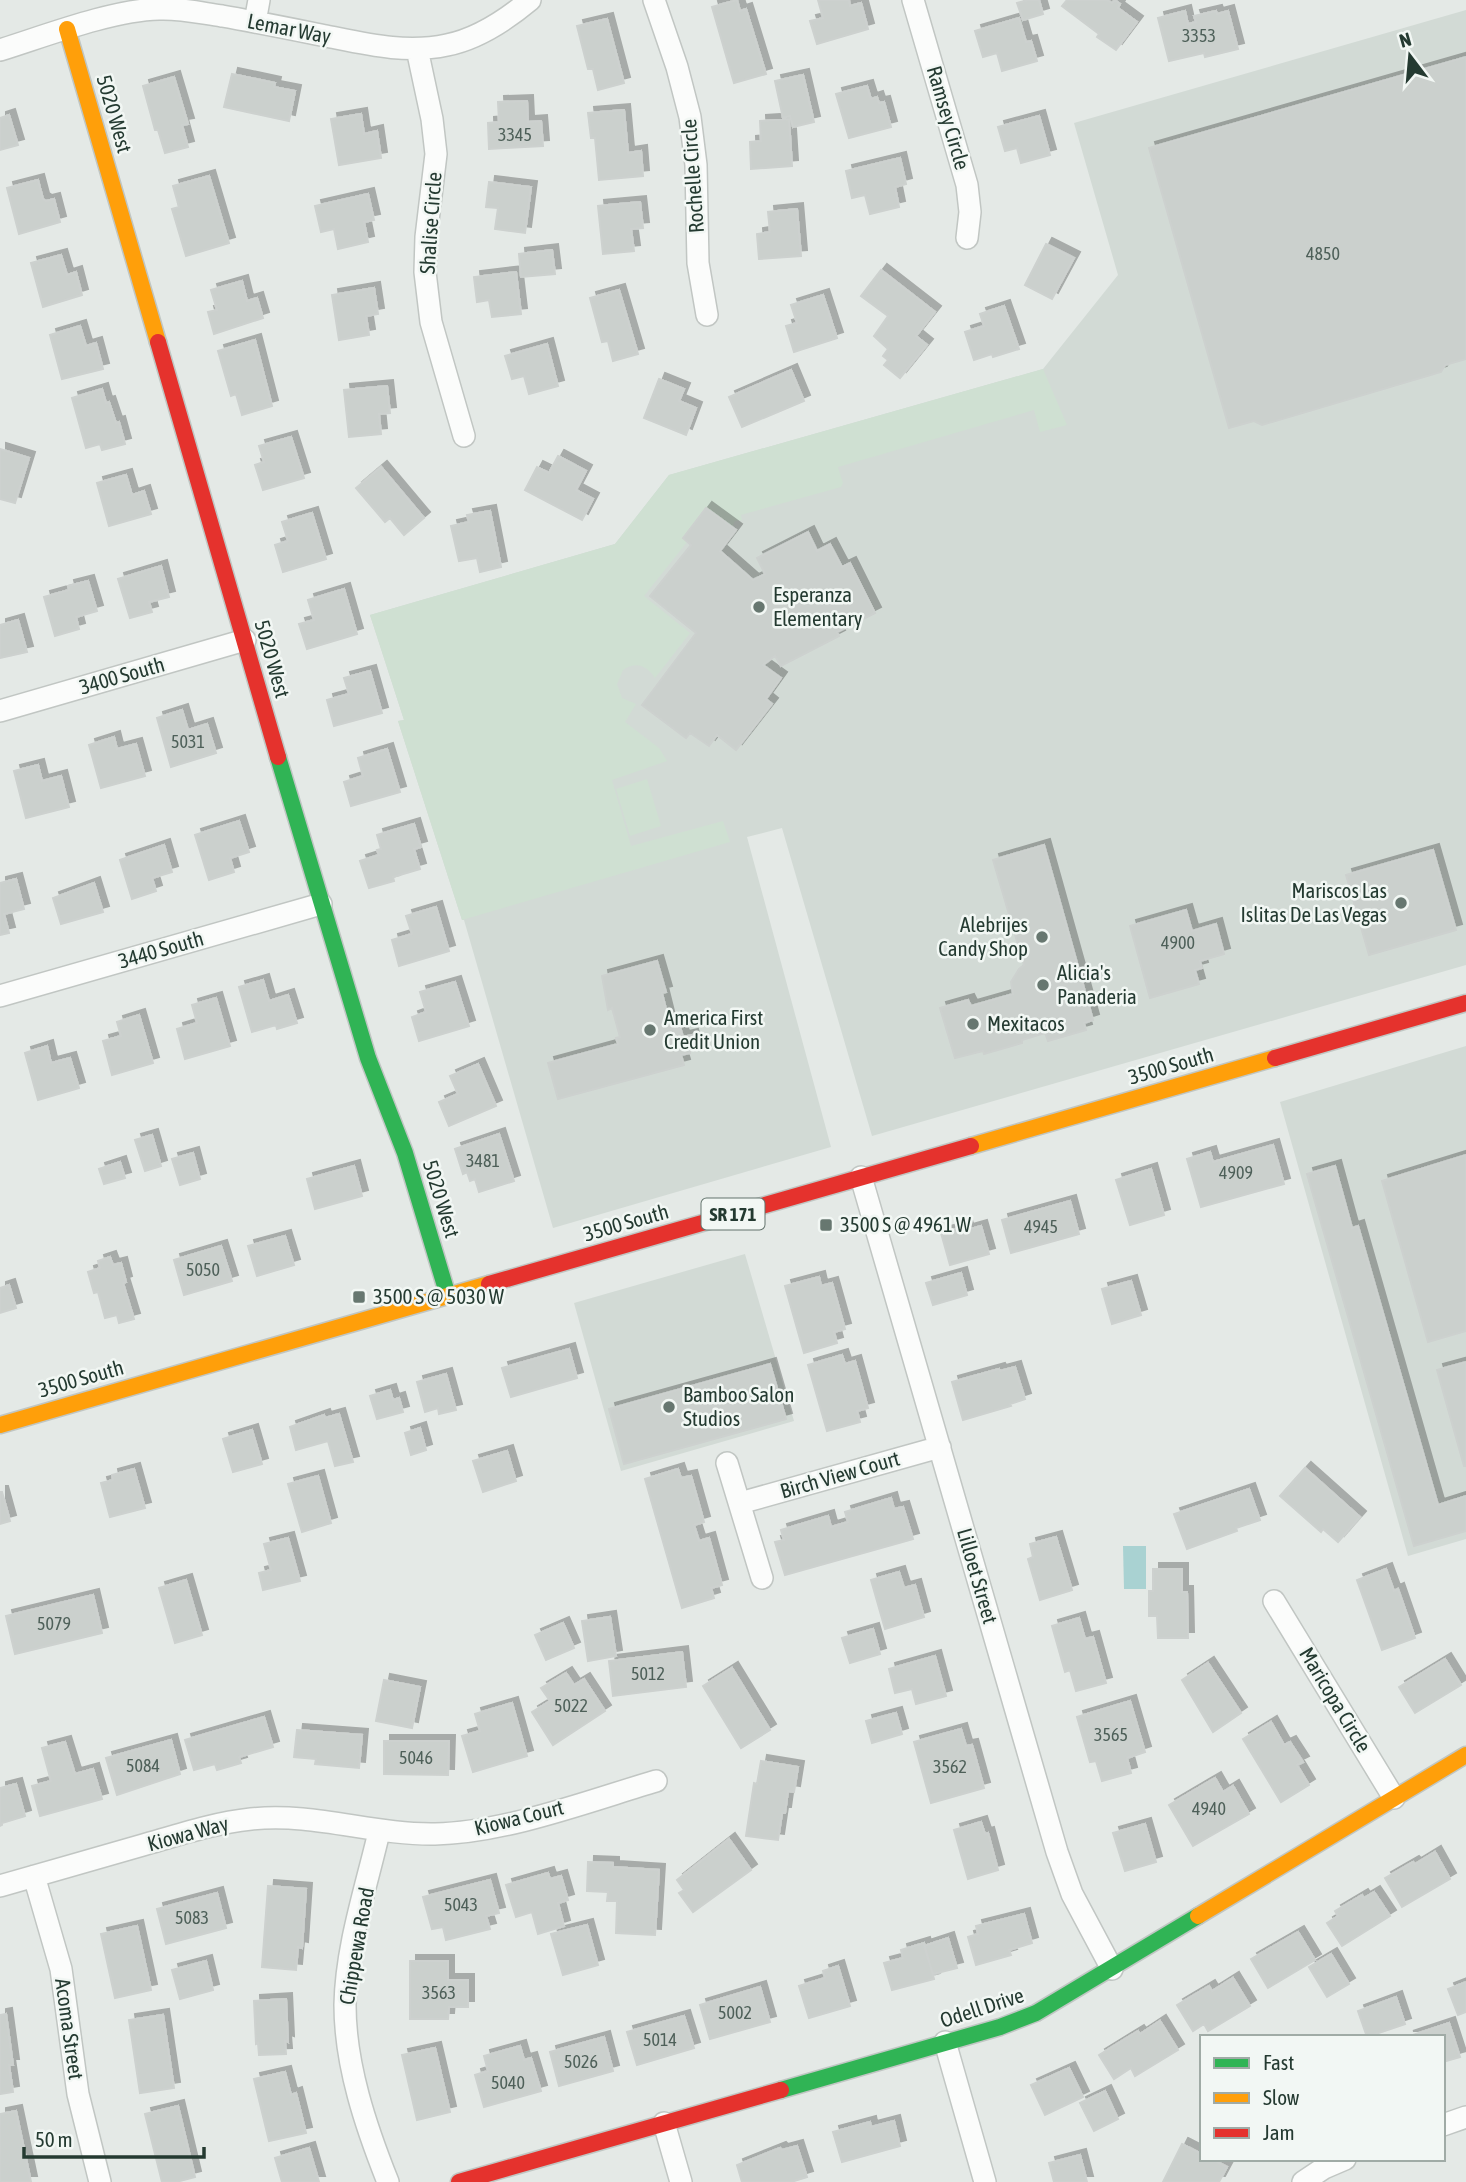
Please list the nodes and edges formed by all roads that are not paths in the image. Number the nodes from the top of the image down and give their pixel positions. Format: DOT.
graph roads {
  1 [pos="259,0"];
  2 [pos="530,0"];
  3 [pos="654,0"];
  4 [pos="913,0"];
  5 [pos="255,22"];
  6 [pos="67,29"];
  7 [pos="417,49"];
  8 [pos="0,50"];
  9 [pos="967,238"];
  10 [pos="707,315"];
  11 [pos="464,436"];
  12 [pos="244,640"];
  13 [pos="0,711"];
  14 [pos="321,904"];
  15 [pos="0,996"];
  16 [pos="1466,1003"];
  17 [pos="861,1177"];
  18 [pos="448,1296"];
  19 [pos="0,1425"];
  20 [pos="940,1447"];
  21 [pos="727,1463"];
  22 [pos="740,1503"];
  23 [pos="762,1578"];
  24 [pos="1274,1601"];
  25 [pos="1466,1755"];
  26 [pos="656,1781"];
  27 [pos="1395,1798"];
  28 [pos="379,1832"];
  29 [pos="34,1876"];
  30 [pos="0,1886"];
  31 [pos="1112,1969"];
  32 [pos="944,2042"];
  33 [pos="1466,2117"];
  34 [pos="664,2123"];
  35 [pos="1445,2124"];
  36 [pos="1340,2161"];
  37 [pos="100,2182"];
  38 [pos="388,2182"];
  39 [pos="459,2182"];
  40 [pos="681,2182"];
  41 [pos="985,2182"];
  42 [pos="1303,2182"];
  1 -- 5 [label="street"];
  2 -- 7 [label="street, Lemar Way"];
  3 -- 10 [label="street, Rochelle Circle"];
  4 -- 9 [label="street, Ramsey Circle"];
  5 -- 6 [label="street, Lemar Way"];
  5 -- 7 [label="street, Lemar Way"];
  6 -- 8 [label="street, Lemar Way"];
  6 -- 12 [label="street, 5020 West"];
  7 -- 11 [label="street, Shalise Circle"];
  12 -- 13 [label="street, 3400 South"];
  12 -- 14 [label="street, 5020 West"];
  14 -- 15 [label="street, 3440 South"];
  14 -- 18 [label="street, 5020 West"];
  16 -- 17 [label="street, 3500 South / SR 171"];
  17 -- 18 [label="street, 3500 South / SR 171"];
  17 -- 20 [label="street, Lilloet Street"];
  18 -- 19 [label="street, 3500 South / SR 171"];
  20 -- 22 [label="street, Birch View Court"];
  20 -- 31 [label="street, Lilloet Street"];
  21 -- 22 [label="street"];
  22 -- 23 [label="street"];
  24 -- 27 [label="street, Maricopa Circle"];
  25 -- 27 [label="street, Odell Drive"];
  26 -- 28 [label="street, Kiowa Court"];
  27 -- 31 [label="street, Odell Drive"];
  28 -- 29 [label="street, Kiowa Way"];
  28 -- 38 [label="street, Chippewa Road"];
  29 -- 30 [label="street, Kiowa Way"];
  29 -- 37 [label="street, Acoma Street"];
  31 -- 32 [label="street, Odell Drive"];
  32 -- 34 [label="street, Odell Drive"];
  32 -- 41 [label="street"];
  33 -- 35 [label="street"];
  34 -- 39 [label="street, Odell Drive"];
  34 -- 40 [label="street"];
  36 -- 42 [label="street"];
}
